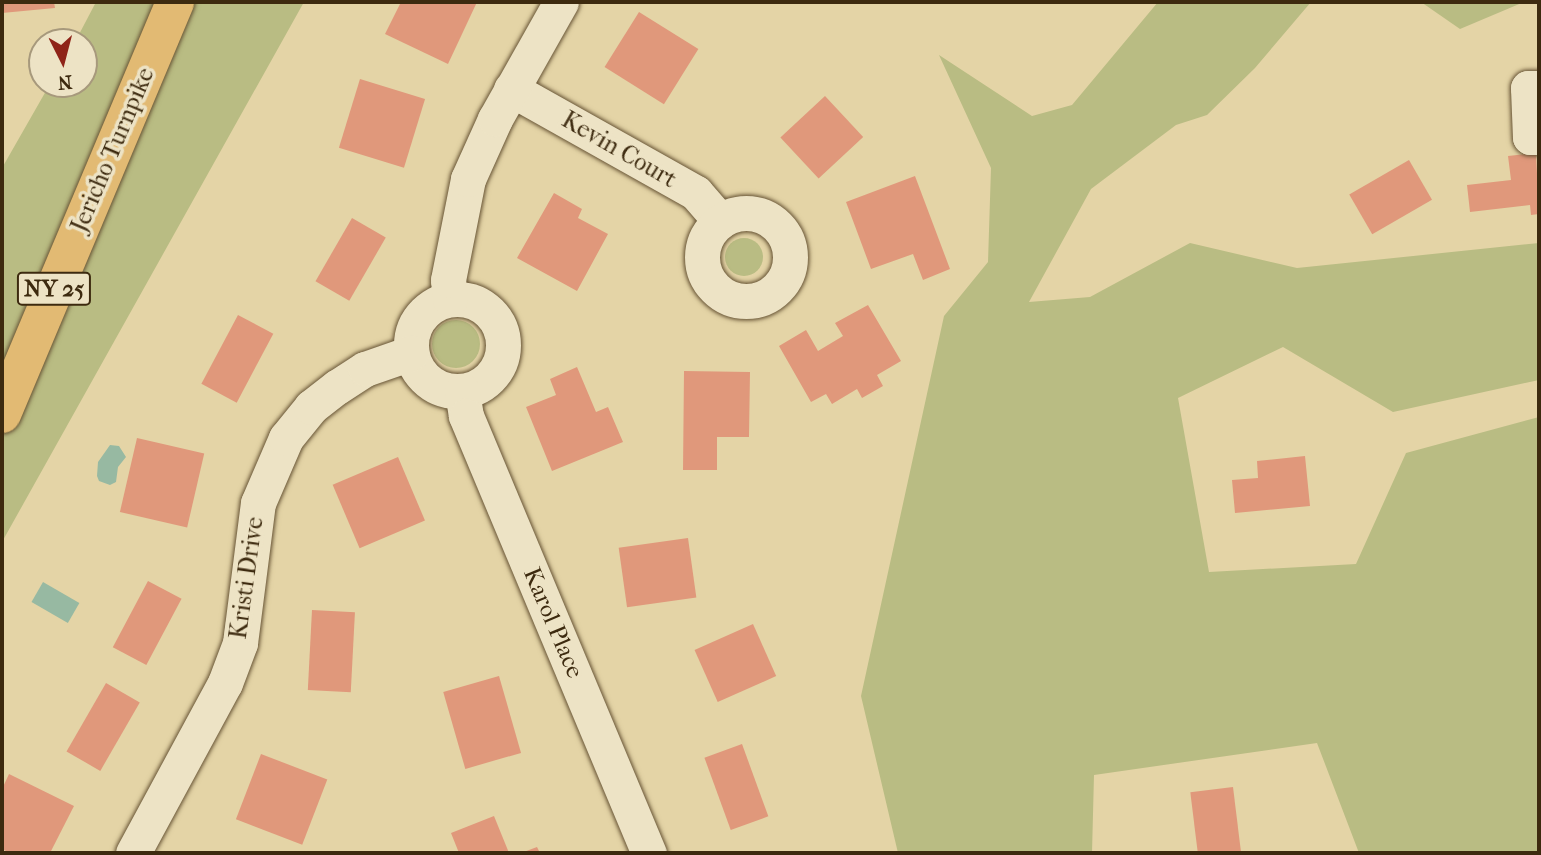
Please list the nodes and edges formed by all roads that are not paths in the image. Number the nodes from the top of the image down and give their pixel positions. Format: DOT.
graph roads {
  1 [pos="175,2"];
  2 [pos="561,2"];
  3 [pos="1539,88"];
  4 [pos="511,89"];
  5 [pos="1539,136"];
  6 [pos="720,221"];
  7 [pos="450,299"];
  8 [pos="411,353"];
  9 [pos="462,391"];
  10 [pos="2,414"];
  11 [pos="133,853"];
  12 [pos="649,853"];
  1 -- 10 [label="main road, Jericho Turnpike / NY 25"];
  2 -- 4 [label="street"];
  3 -- 5 [label="street"];
  4 -- 6 [label="street, Kevin Court"];
  4 -- 7 [label="street"];
  7 -- 8 [label="street"];
  7 -- 9 [label="street"];
  8 -- 9 [label="street"];
  8 -- 11 [label="street, Kristi Drive"];
  9 -- 12 [label="street, Karol Place"];
}
